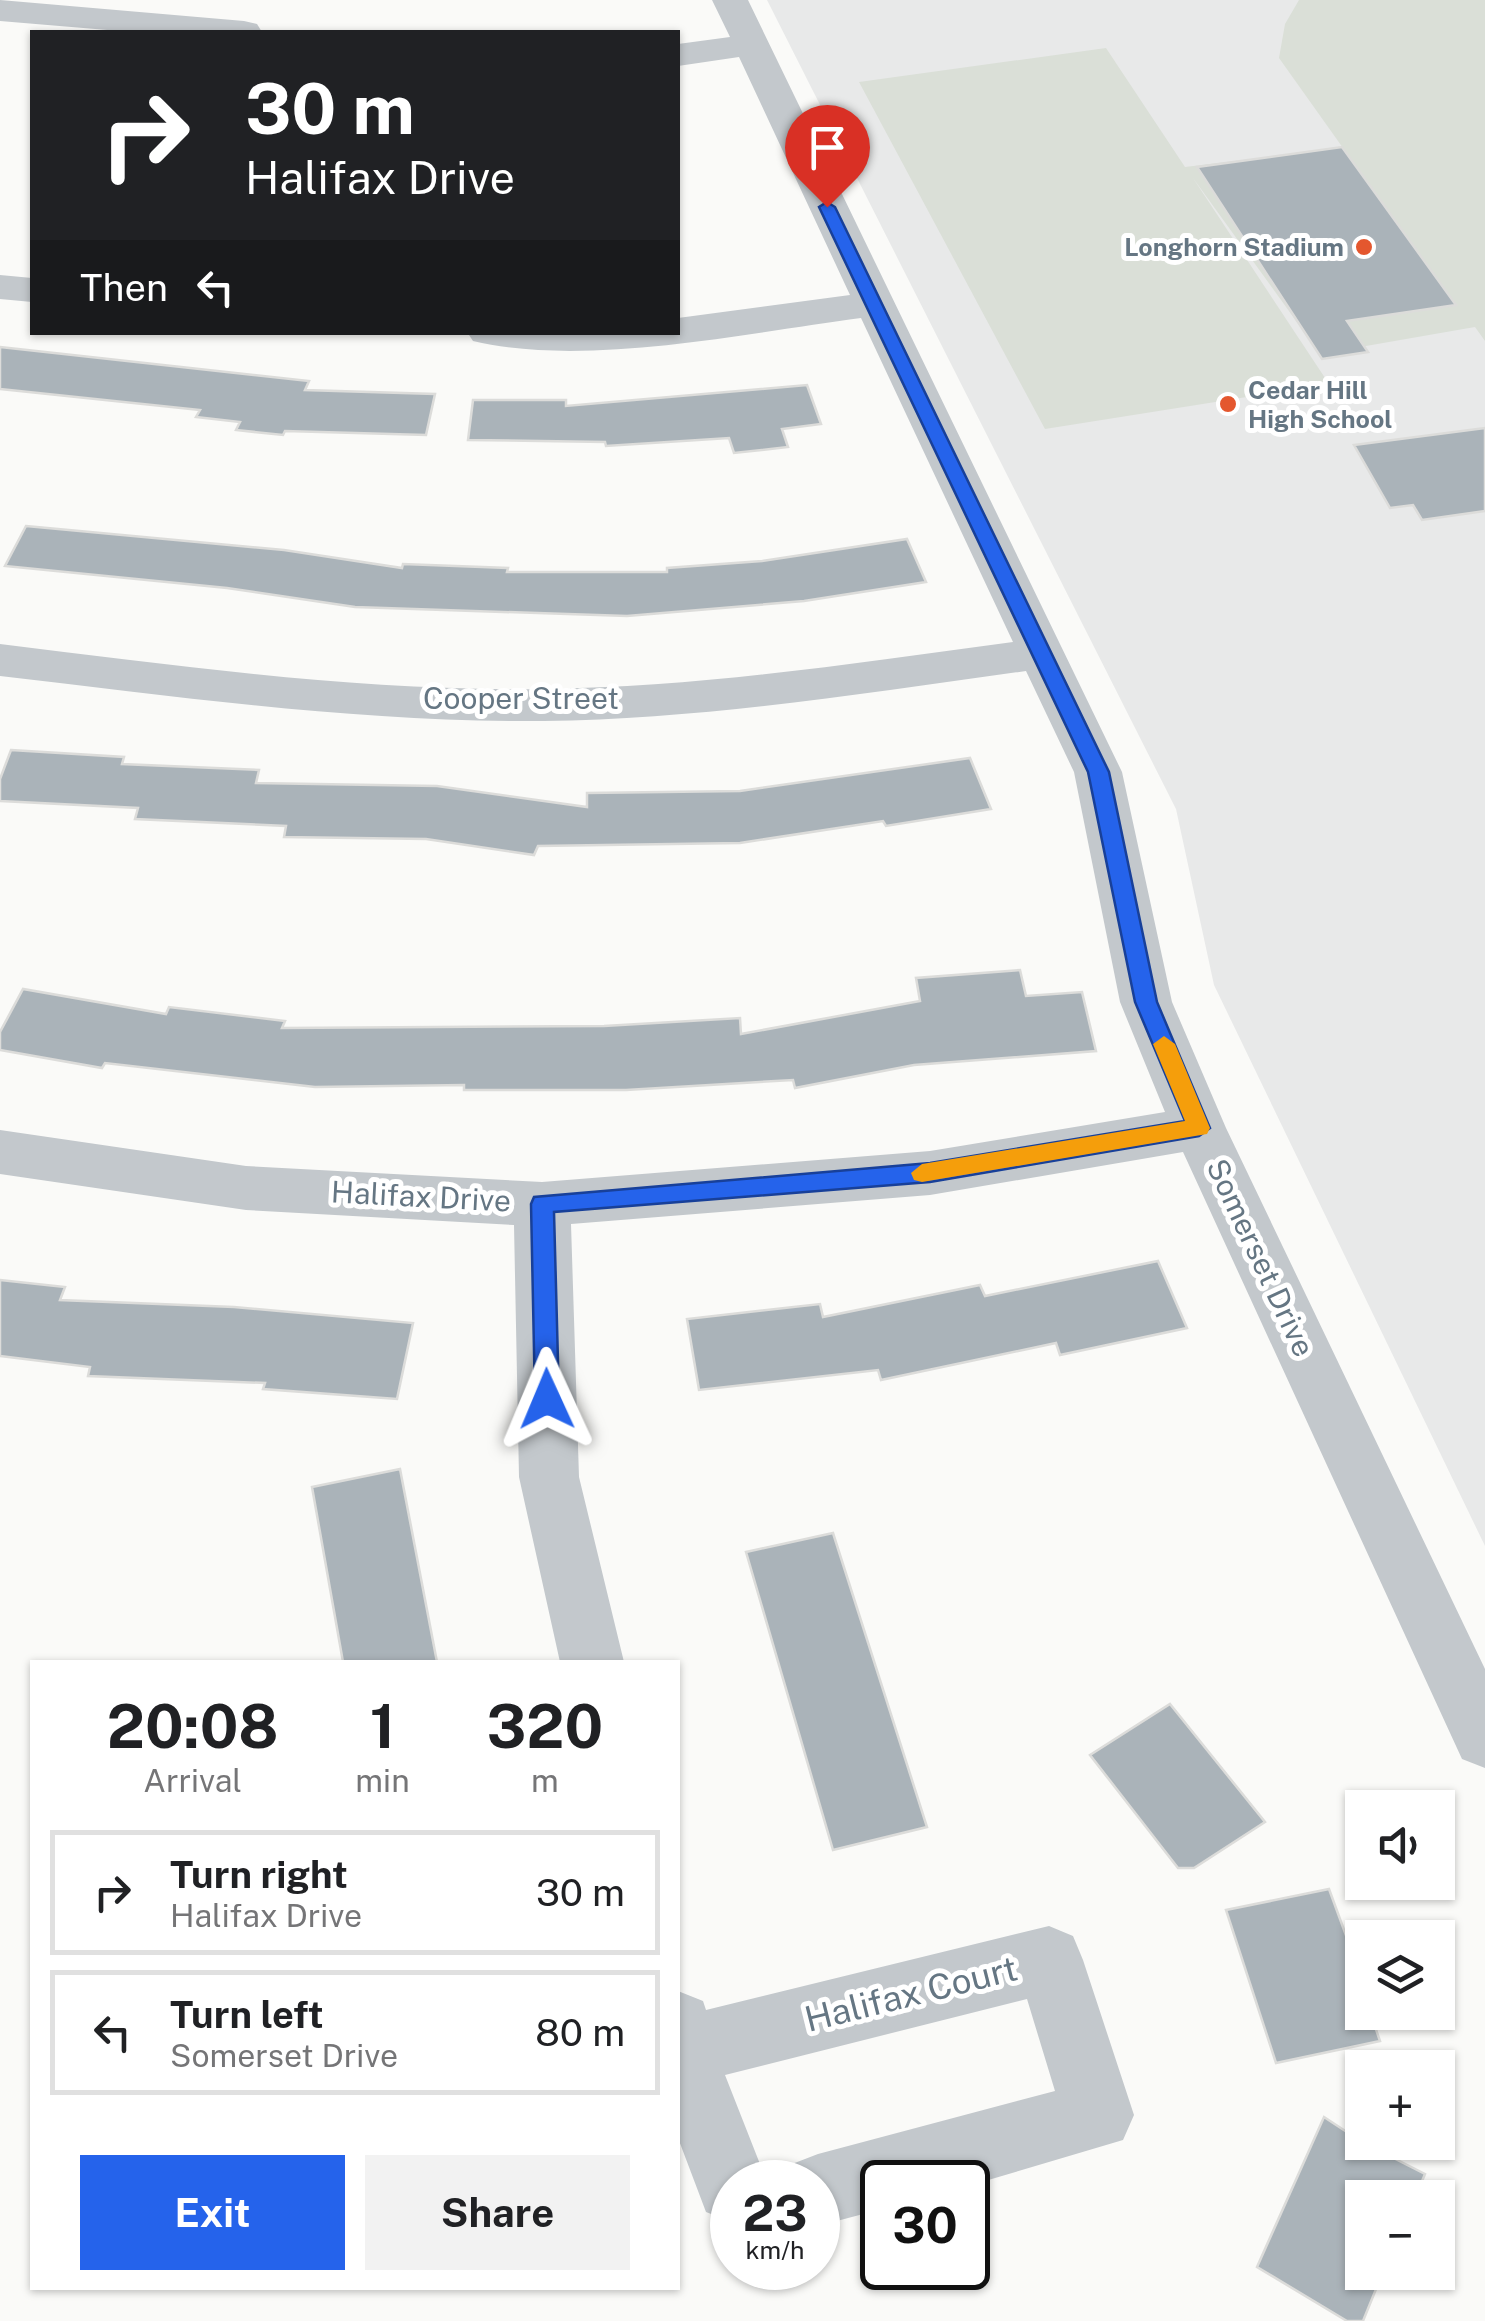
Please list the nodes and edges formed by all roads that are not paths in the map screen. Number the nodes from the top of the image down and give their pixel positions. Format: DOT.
graph roads {
  1 [pos="730,0"];
  2 [pos="0,10"];
  3 [pos="222,30"];
  4 [pos="751,45"];
  5 [pos="680,55"];
  6 [pos="0,287"];
  7 [pos="30,290"];
  8 [pos="872,304"];
  9 [pos="680,330"];
  10 [pos="520,335"];
  11 [pos="620,335"];
  12 [pos="1041,654"];
  13 [pos="0,660"];
  14 [pos="1199,1128"];
  15 [pos="0,1152"];
  16 [pos="542,1204"];
  17 [pos="592,1660"];
  18 [pos="1485,1738"];
  19 [pos="680,2038"];
  20 [pos="722,2160"];
  21 [pos="840,2184"];
  1 -- 4 [label="street, Somerset Drive"];
  2 -- 3 [label="street"];
  4 -- 5 [label="street"];
  4 -- 8 [label="street, Somerset Drive"];
  6 -- 7 [label="street"];
  8 -- 9 [label="street"];
  8 -- 12 [label="street, Somerset Drive"];
  10 -- 11 [label="street"];
  12 -- 13 [label="street, Cooper Street"];
  12 -- 14 [label="street, Somerset Drive"];
  14 -- 16 [label="street, Halifax Drive"];
  14 -- 18 [label="street, Somerset Drive"];
  15 -- 16 [label="street, Halifax Drive"];
  16 -- 17 [label="street"];
  19 -- 20 [label="street, Halifax Court"];
  19 -- 21 [label="street, Halifax Court"];
}
